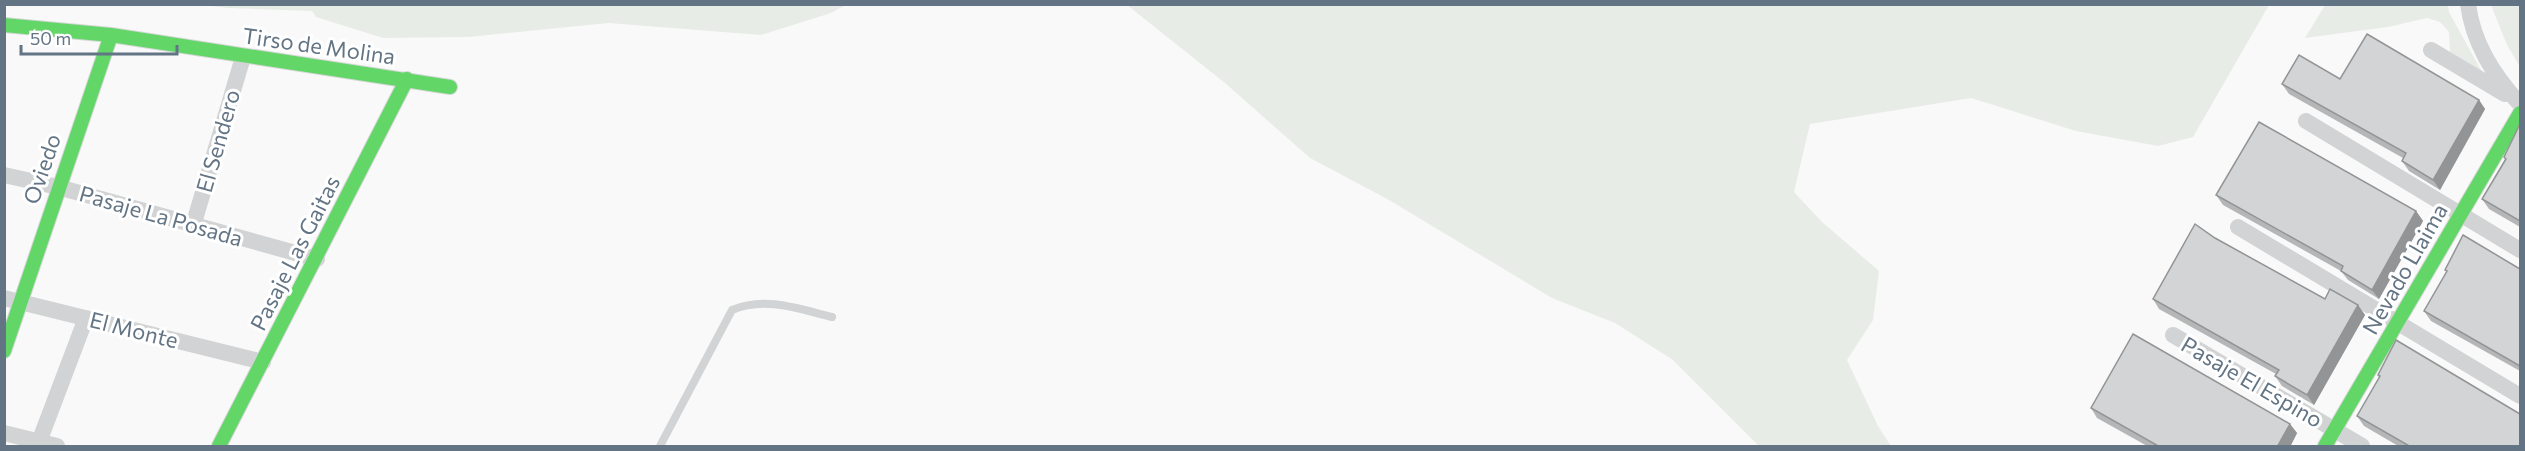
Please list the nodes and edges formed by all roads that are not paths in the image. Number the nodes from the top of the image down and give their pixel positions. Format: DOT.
graph roads {
  1 [pos="2468,4"];
  2 [pos="4,25"];
  3 [pos="111,35"];
  4 [pos="2431,50"];
  5 [pos="243,57"];
  6 [pos="407,79"];
  7 [pos="450,87"];
  8 [pos="2520,106"];
  9 [pos="2306,121"];
  10 [pos="4,175"];
  11 [pos="58,187"];
  12 [pos="2461,215"];
  13 [pos="193,226"];
  14 [pos="2238,227"];
  15 [pos="2520,250"];
  16 [pos="317,259"];
  17 [pos="13,300"];
  18 [pos="832,317"];
  19 [pos="86,318"];
  20 [pos="2397,323"];
  21 [pos="2173,335"];
  22 [pos="4,351"];
  23 [pos="263,362"];
  24 [pos="2520,396"];
  25 [pos="2335,431"];
  26 [pos="4,433"];
  27 [pos="39,442"];
  28 [pos="57,447"];
  29 [pos="219,447"];
  30 [pos="660,447"];
  31 [pos="2325,447"];
  32 [pos="2362,447"];
  1 -- 8 [label="street"];
  2 -- 3 [label="street, Tirso de Molina"];
  3 -- 5 [label="street, Tirso de Molina"];
  3 -- 11 [label="street, Oviedo"];
  4 -- 8 [label="street"];
  5 -- 6 [label="street, Tirso de Molina"];
  5 -- 13 [label="street, El Sendero"];
  6 -- 7 [label="street, Tirso de Molina"];
  6 -- 16 [label="street, Pasaje Las Gaitas"];
  8 -- 12 [label="street, Nevado Llaima"];
  9 -- 12 [label="street"];
  10 -- 11 [label="street, Pasaje La Posada"];
  11 -- 13 [label="street, Pasaje La Posada"];
  11 -- 17 [label="street, Oviedo"];
  12 -- 15 [label="street"];
  12 -- 20 [label="street, Nevado Llaima"];
  13 -- 16 [label="street, Pasaje La Posada"];
  14 -- 20 [label="street"];
  16 -- 23 [label="street, Pasaje Las Gaitas"];
  17 -- 19 [label="street, El Monte"];
  17 -- 22 [label="street, Oviedo"];
  18 -- 30 [label="lane"];
  19 -- 23 [label="street, El Monte"];
  19 -- 27 [label="street"];
  20 -- 24 [label="street"];
  20 -- 25 [label="street, Nevado Llaima"];
  21 -- 25 [label="street, Pasaje El Espino"];
  23 -- 29 [label="street, Pasaje Las Gaitas"];
  25 -- 31 [label="street, Nevado Llaima"];
  25 -- 32 [label="street, Pasaje El Espino"];
  26 -- 27 [label="street"];
  27 -- 28 [label="street"];
}
